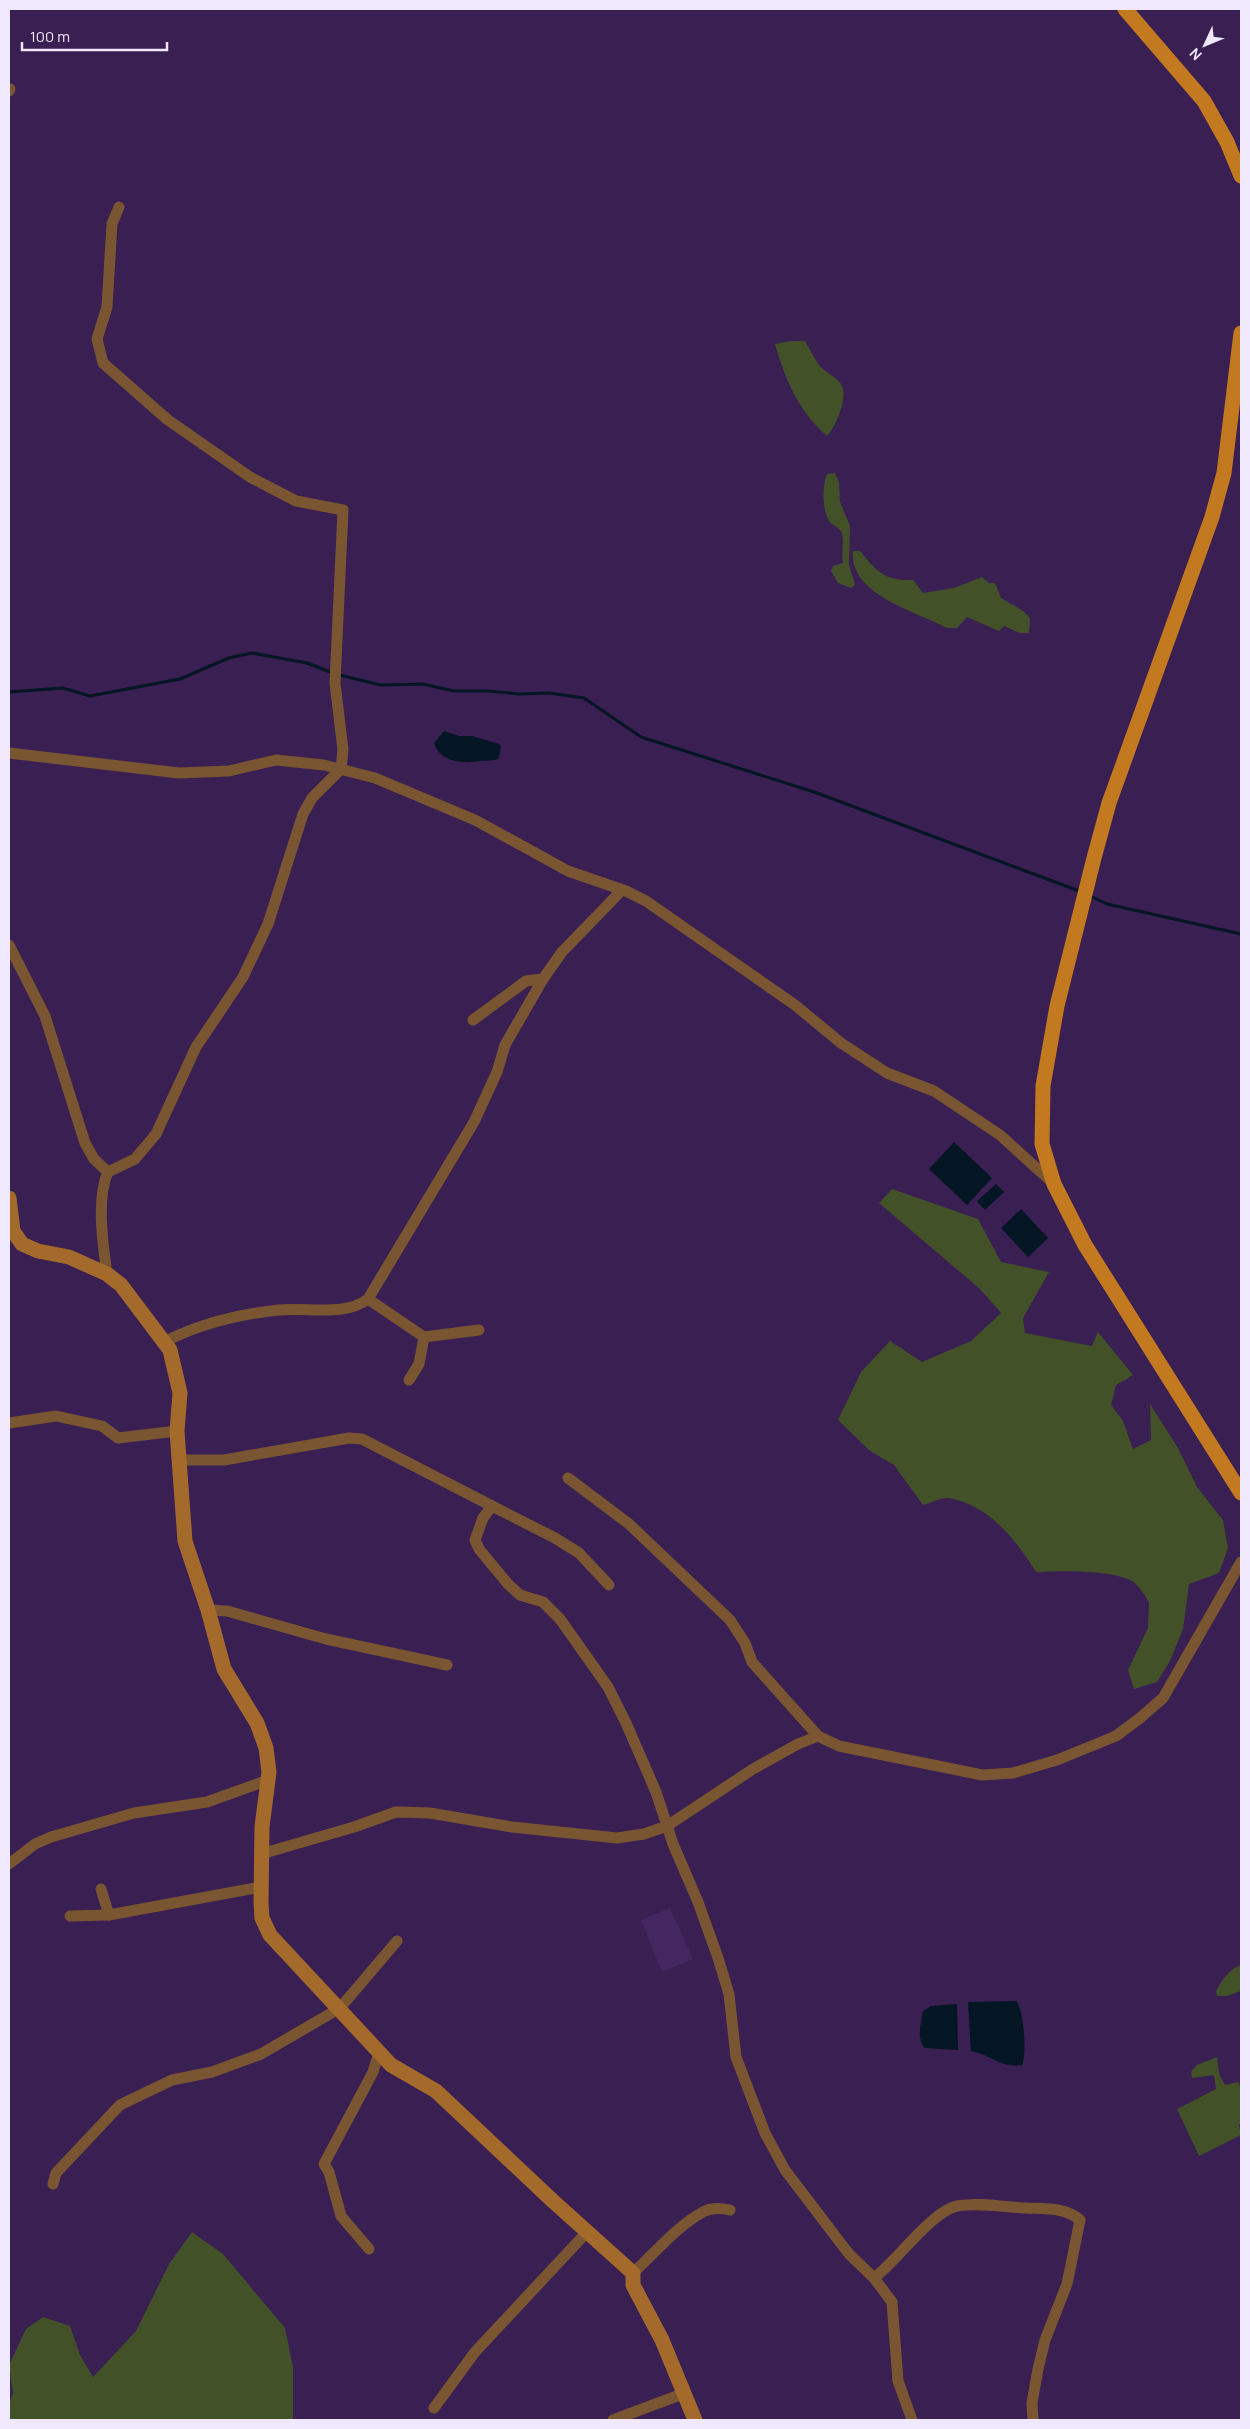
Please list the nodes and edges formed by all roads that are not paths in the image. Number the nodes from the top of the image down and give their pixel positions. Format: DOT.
graph roads {
  1 [pos="1125,9"];
  2 [pos="1241,176"];
  3 [pos="119,207"];
  4 [pos="1241,332"];
  5 [pos="9,753"];
  6 [pos="341,769"];
  7 [pos="622,890"];
  8 [pos="9,945"];
  9 [pos="543,979"];
  10 [pos="473,1020"];
  11 [pos="108,1172"];
  12 [pos="1054,1184"];
  13 [pos="9,1198"];
  14 [pos="107,1274"];
  15 [pos="368,1299"];
  16 [pos="479,1330"];
  17 [pos="424,1337"];
  18 [pos="164,1342"];
  19 [pos="410,1380"];
  20 [pos="9,1423"];
  21 [pos="177,1431"];
  22 [pos="179,1460"];
  23 [pos="568,1478"];
  24 [pos="1241,1493"];
  25 [pos="492,1506"];
  26 [pos="1241,1562"];
  27 [pos="609,1585"];
  28 [pos="208,1610"];
  29 [pos="447,1665"];
  30 [pos="818,1736"];
  31 [pos="268,1780"];
  32 [pos="667,1826"];
  33 [pos="34,1844"];
  34 [pos="9,1854"];
  35 [pos="261,1854"];
  36 [pos="9,1864"];
  37 [pos="261,1887"];
  38 [pos="101,1889"];
  39 [pos="70,1916"];
  40 [pos="108,1916"];
  41 [pos="397,1941"];
  42 [pos="340,2008"];
  43 [pos="379,2052"];
  44 [pos="53,2184"];
  45 [pos="730,2210"];
  46 [pos="587,2232"];
  47 [pos="369,2249"];
  48 [pos="633,2273"];
  49 [pos="874,2278"];
  50 [pos="685,2393"];
  51 [pos="434,2408"];
  52 [pos="613,2420"];
  53 [pos="695,2420"];
  54 [pos="912,2420"];
  55 [pos="1032,2420"];
  1 -- 2 [label="main road"];
  3 -- 6 [label="street"];
  4 -- 12 [label="main road"];
  5 -- 6 [label="street"];
  6 -- 7 [label="street"];
  6 -- 11 [label="street"];
  7 -- 9 [label="street"];
  7 -- 12 [label="street"];
  8 -- 11 [label="street"];
  9 -- 10 [label="street"];
  9 -- 15 [label="street"];
  11 -- 14 [label="street"];
  12 -- 24 [label="main road"];
  13 -- 14 [label="street"];
  14 -- 18 [label="street"];
  15 -- 17 [label="street"];
  15 -- 18 [label="street"];
  16 -- 17 [label="street"];
  17 -- 19 [label="street"];
  18 -- 21 [label="street"];
  20 -- 21 [label="street"];
  21 -- 22 [label="street"];
  22 -- 25 [label="street"];
  22 -- 28 [label="street"];
  23 -- 30 [label="street"];
  25 -- 27 [label="street"];
  25 -- 32 [label="street"];
  26 -- 30 [label="street"];
  28 -- 29 [label="street"];
  28 -- 31 [label="street"];
  30 -- 32 [label="street"];
  31 -- 33 [label="street"];
  31 -- 35 [label="street"];
  32 -- 35 [label="street"];
  32 -- 49 [label="street"];
  33 -- 34 [label="street"];
  33 -- 36 [label="street"];
  35 -- 37 [label="street"];
  37 -- 40 [label="street"];
  37 -- 42 [label="street"];
  38 -- 40 [label="street"];
  39 -- 40 [label="street"];
  41 -- 42 [label="street"];
  42 -- 43 [label="street"];
  42 -- 44 [label="street"];
  43 -- 46 [label="street"];
  43 -- 47 [label="street"];
  45 -- 48 [label="street"];
  46 -- 48 [label="street"];
  46 -- 51 [label="street"];
  48 -- 50 [label="street"];
  49 -- 54 [label="street"];
  49 -- 55 [label="street"];
  50 -- 52 [label="street"];
  50 -- 53 [label="street"];
}
